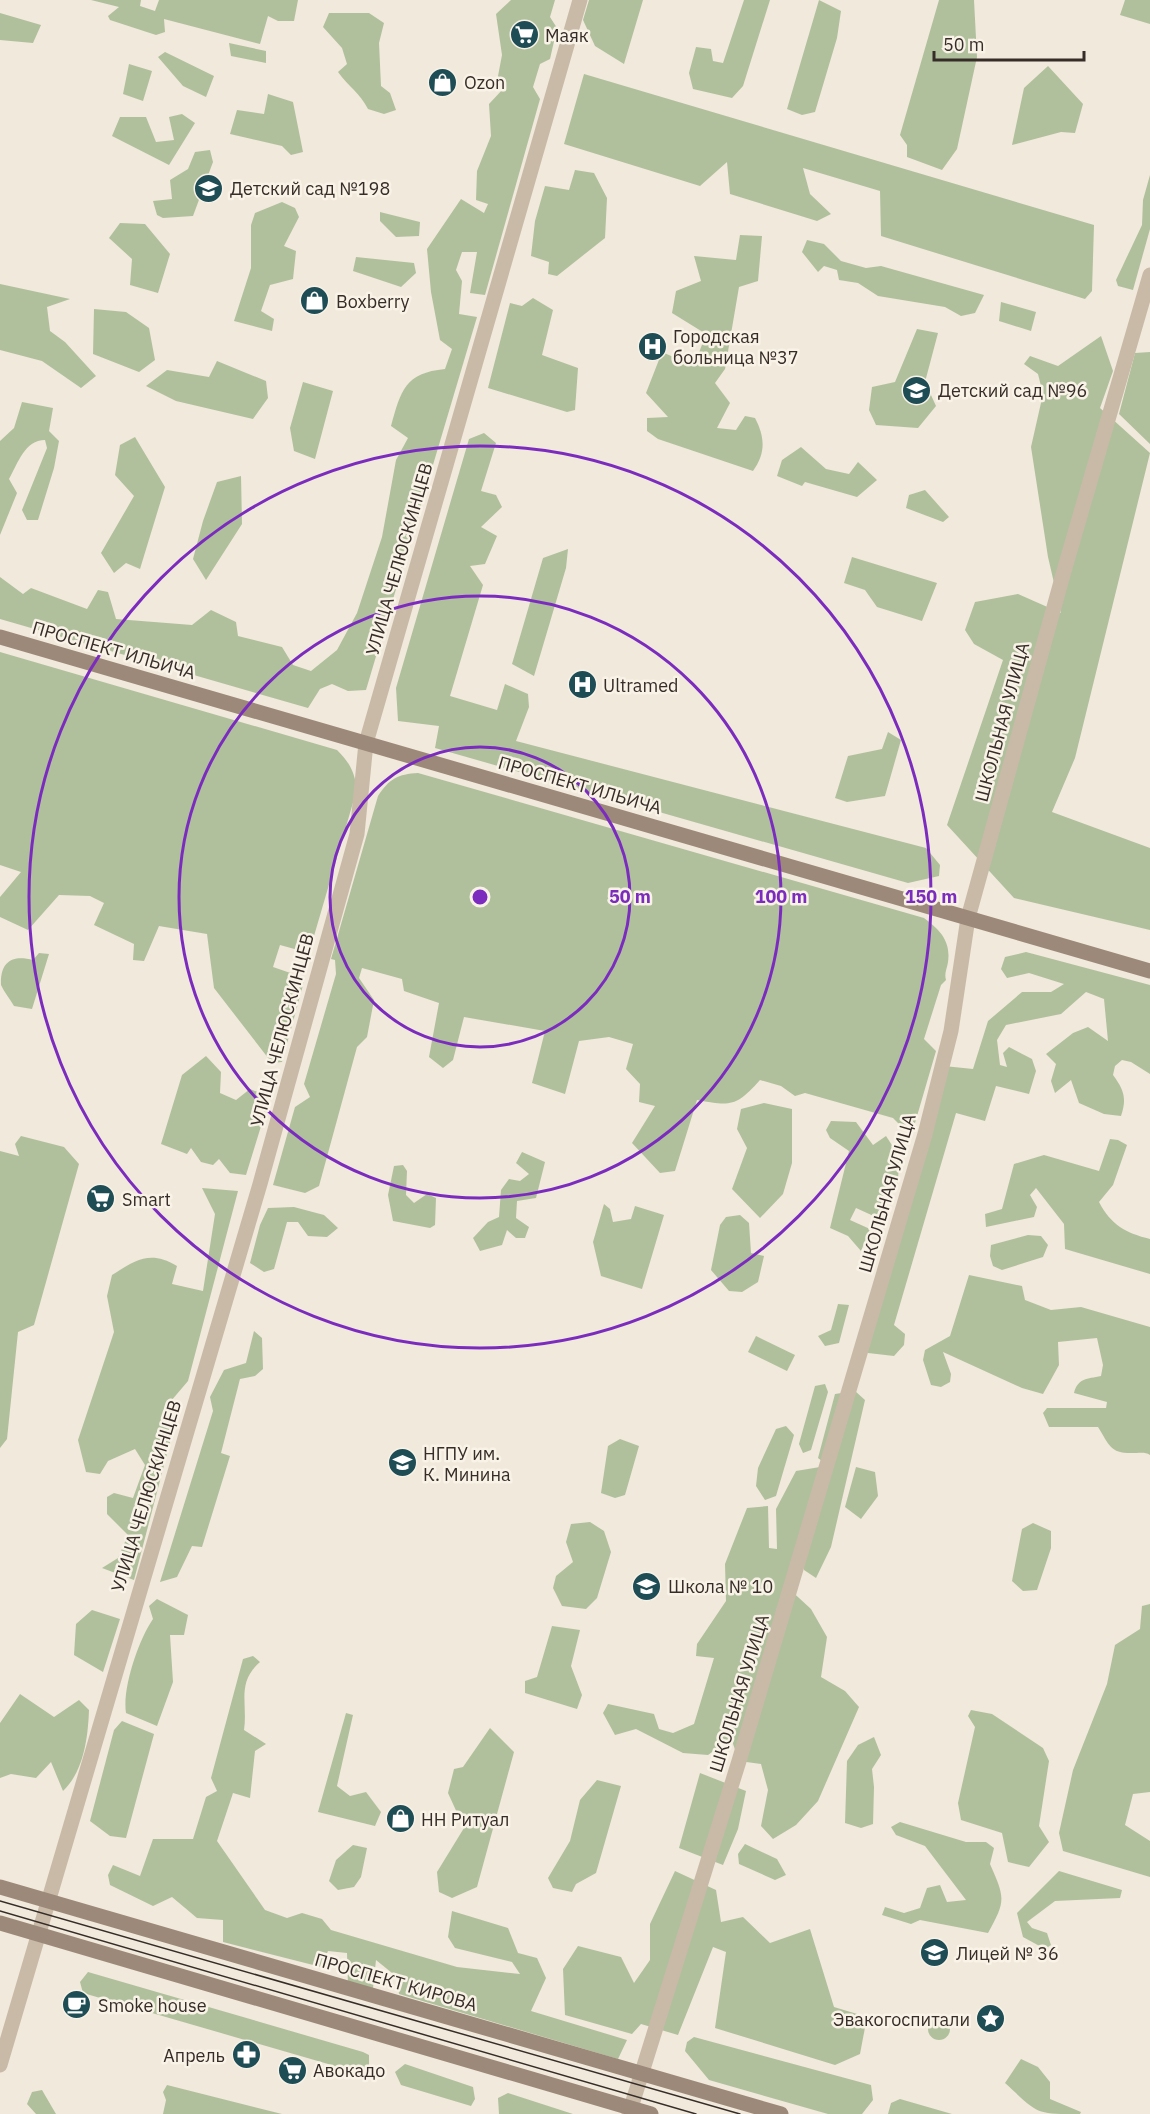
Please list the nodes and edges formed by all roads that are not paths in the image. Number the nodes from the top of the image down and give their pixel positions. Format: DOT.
graph roads {
  1 [pos="580,0"];
  2 [pos="1150,275"];
  3 [pos="0,637"];
  4 [pos="366,744"];
  5 [pos="968,918"];
  6 [pos="1150,971"];
  7 [pos="0,1887"];
  8 [pos="48,1901"];
  9 [pos="0,1923"];
  10 [pos="39,1934"];
  11 [pos="0,2065"];
  12 [pos="643,2074"];
  13 [pos="630,2111"];
  14 [pos="651,2114"];
  15 [pos="781,2114"];
  1 -- 4 [label="street, УЛИЦА ЧЕЛЮСКИНЦЕВ"];
  2 -- 5 [label="street, ШКОЛЬНАЯ УЛИЦА"];
  3 -- 4 [label="street, ПРОСПЕКТ ИЛЬИЧА"];
  4 -- 5 [label="street, ПРОСПЕКТ ИЛЬИЧА"];
  4 -- 8 [label="street, УЛИЦА ЧЕЛЮСКИНЦЕВ"];
  5 -- 6 [label="street, ПРОСПЕКТ ИЛЬИЧА"];
  5 -- 12 [label="street, ШКОЛЬНАЯ УЛИЦА"];
  7 -- 8 [label="street, ПРОСПЕКТ КИРОВА"];
  8 -- 10 [label="street, УЛИЦА ЧЕЛЮСКИНЦЕВ"];
  8 -- 12 [label="street, ПРОСПЕКТ КИРОВА"];
  9 -- 10 [label="street"];
  10 -- 11 [label="street, УЛИЦА ЧЕЛЮСКИНЦЕВ"];
  10 -- 13 [label="street"];
  12 -- 13 [label="street, ШКОЛЬНАЯ УЛИЦА"];
  12 -- 15 [label="street, ПРОСПЕКТ КИРОВА"];
  13 -- 14 [label="street"];
}
